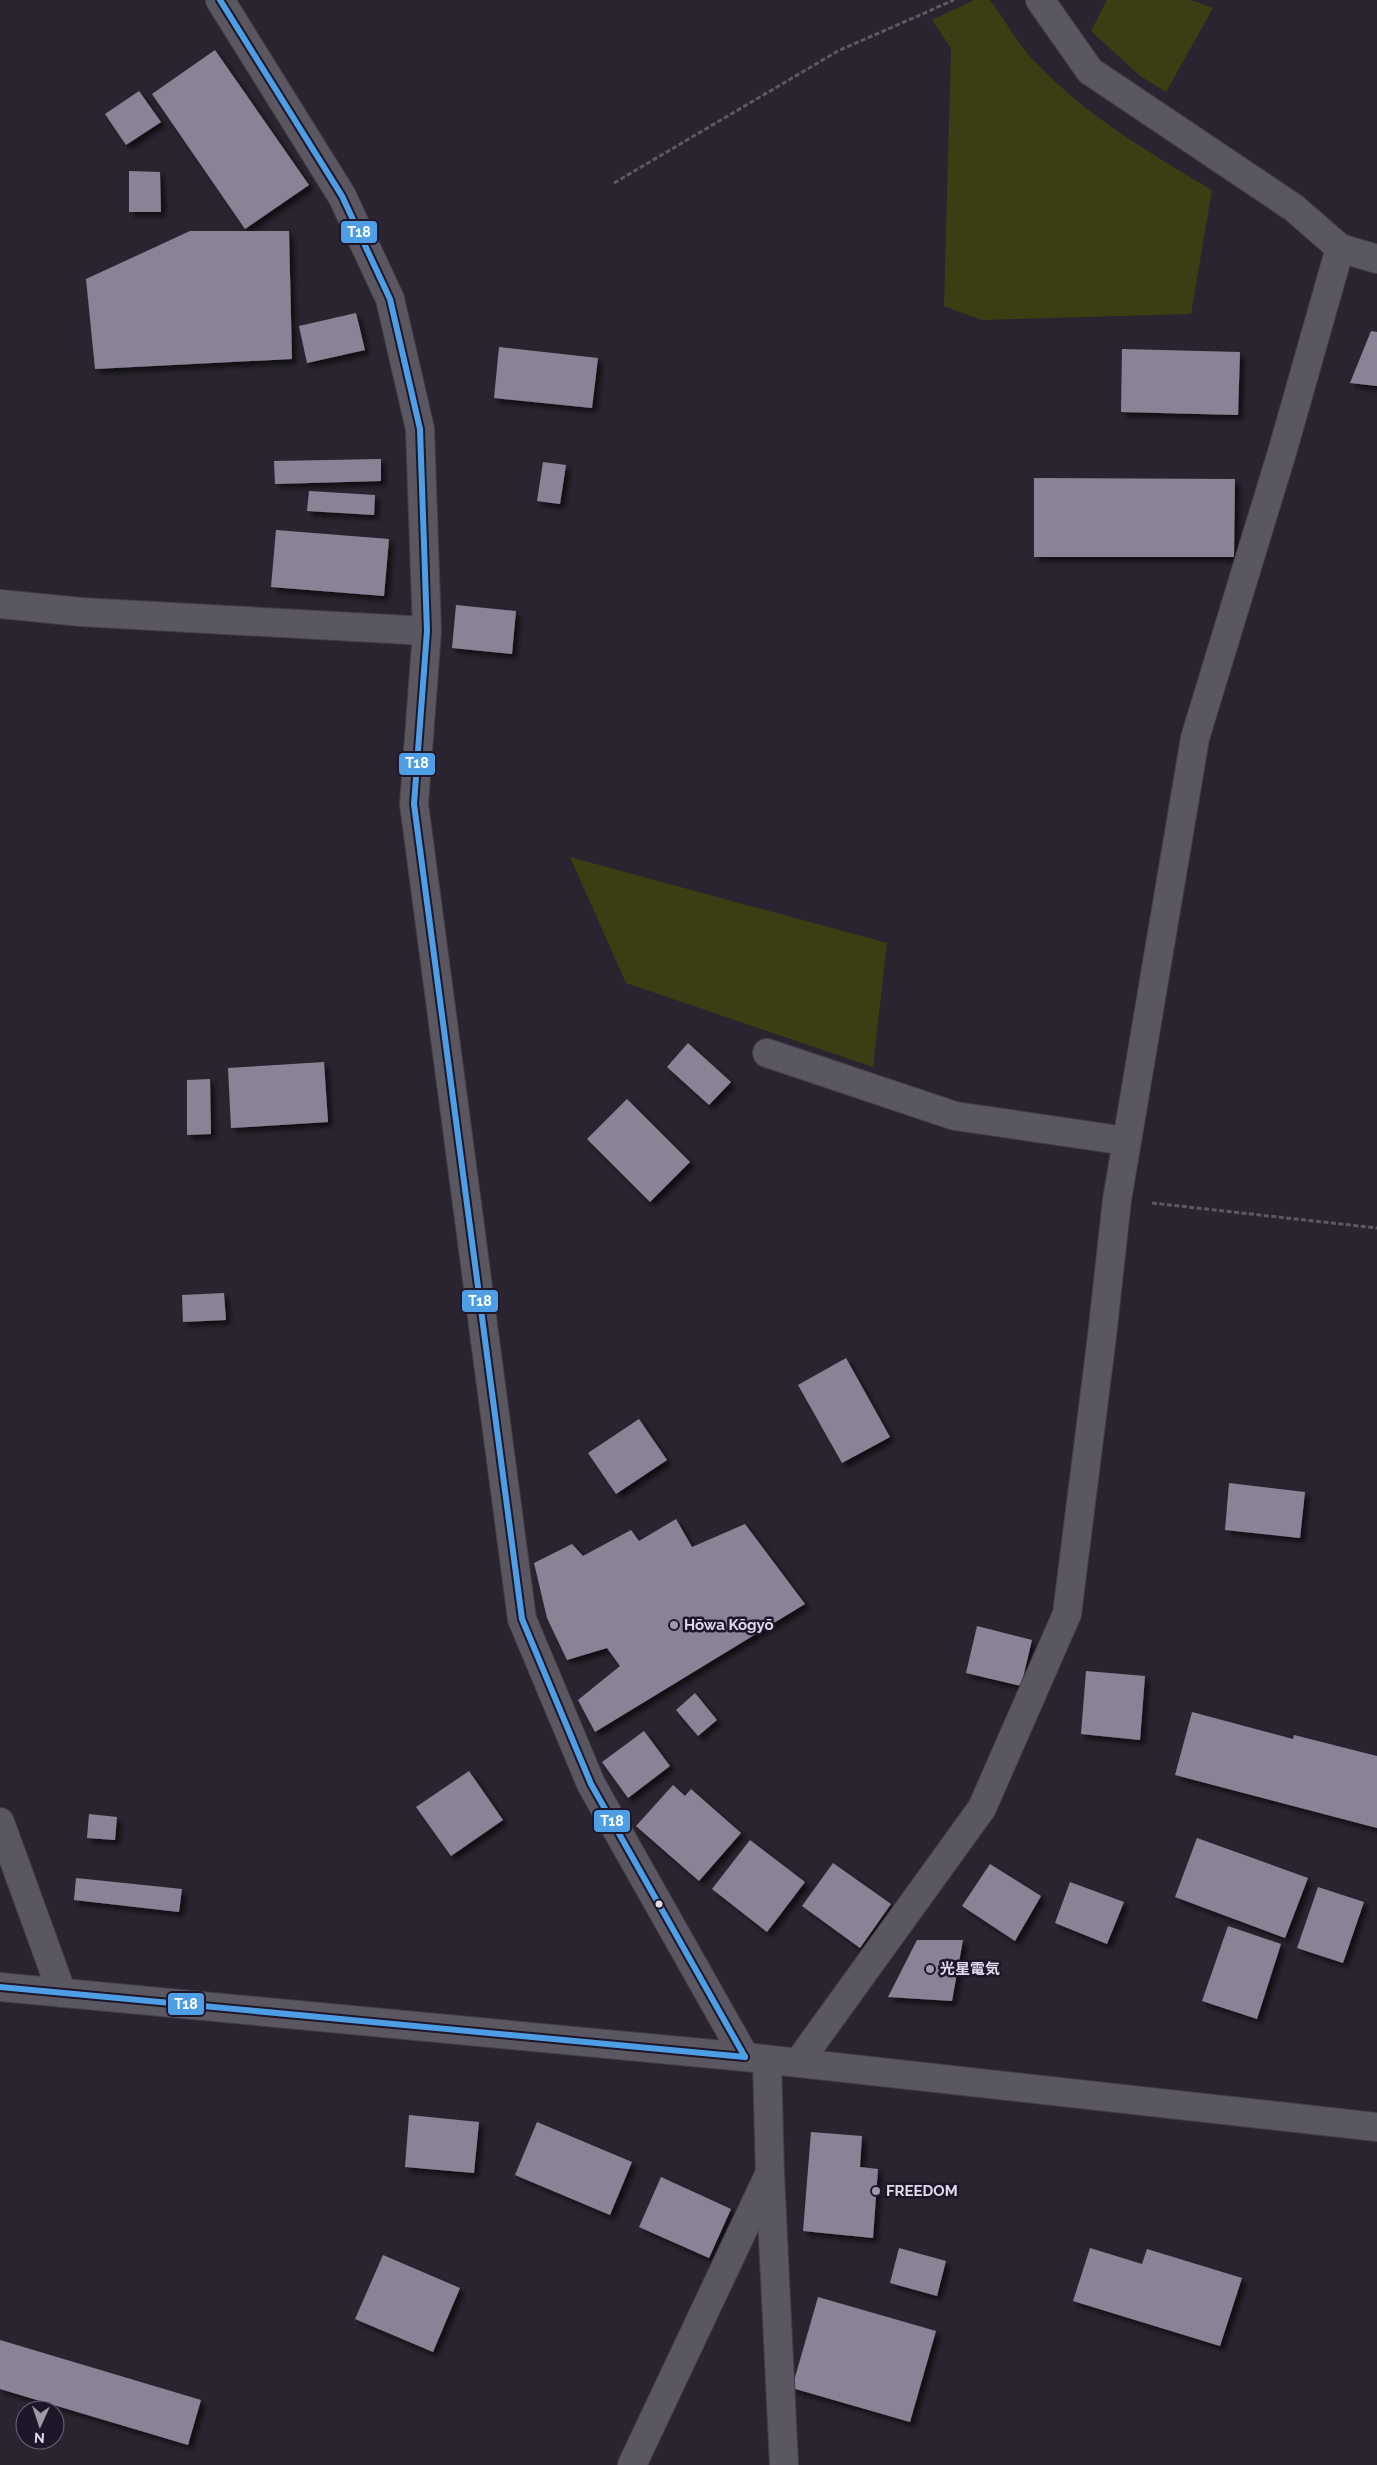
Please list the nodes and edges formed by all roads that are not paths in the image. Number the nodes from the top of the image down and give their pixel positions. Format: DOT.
graph roads {
  1 [pos="220,0"];
  2 [pos="1040,0"];
  3 [pos="1340,248"];
  4 [pos="1377,259"];
  5 [pos="0,604"];
  6 [pos="427,631"];
  7 [pos="767,1054"];
  8 [pos="1126,1141"];
  9 [pos="0,1822"];
  10 [pos="0,1987"];
  11 [pos="62,1993"];
  12 [pos="756,2058"];
  13 [pos="798,2063"];
  14 [pos="1377,2128"];
  15 [pos="770,2175"];
  16 [pos="632,2465"];
  17 [pos="784,2465"];
  1 -- 6 [label="street"];
  2 -- 3 [label="street"];
  3 -- 4 [label="street"];
  3 -- 8 [label="street"];
  5 -- 6 [label="street"];
  6 -- 12 [label="street"];
  7 -- 8 [label="street"];
  8 -- 13 [label="street"];
  9 -- 11 [label="street"];
  10 -- 11 [label="street"];
  11 -- 12 [label="street"];
  12 -- 13 [label="street"];
  12 -- 15 [label="street"];
  13 -- 14 [label="street"];
  15 -- 16 [label="street"];
  15 -- 17 [label="street"];
}
